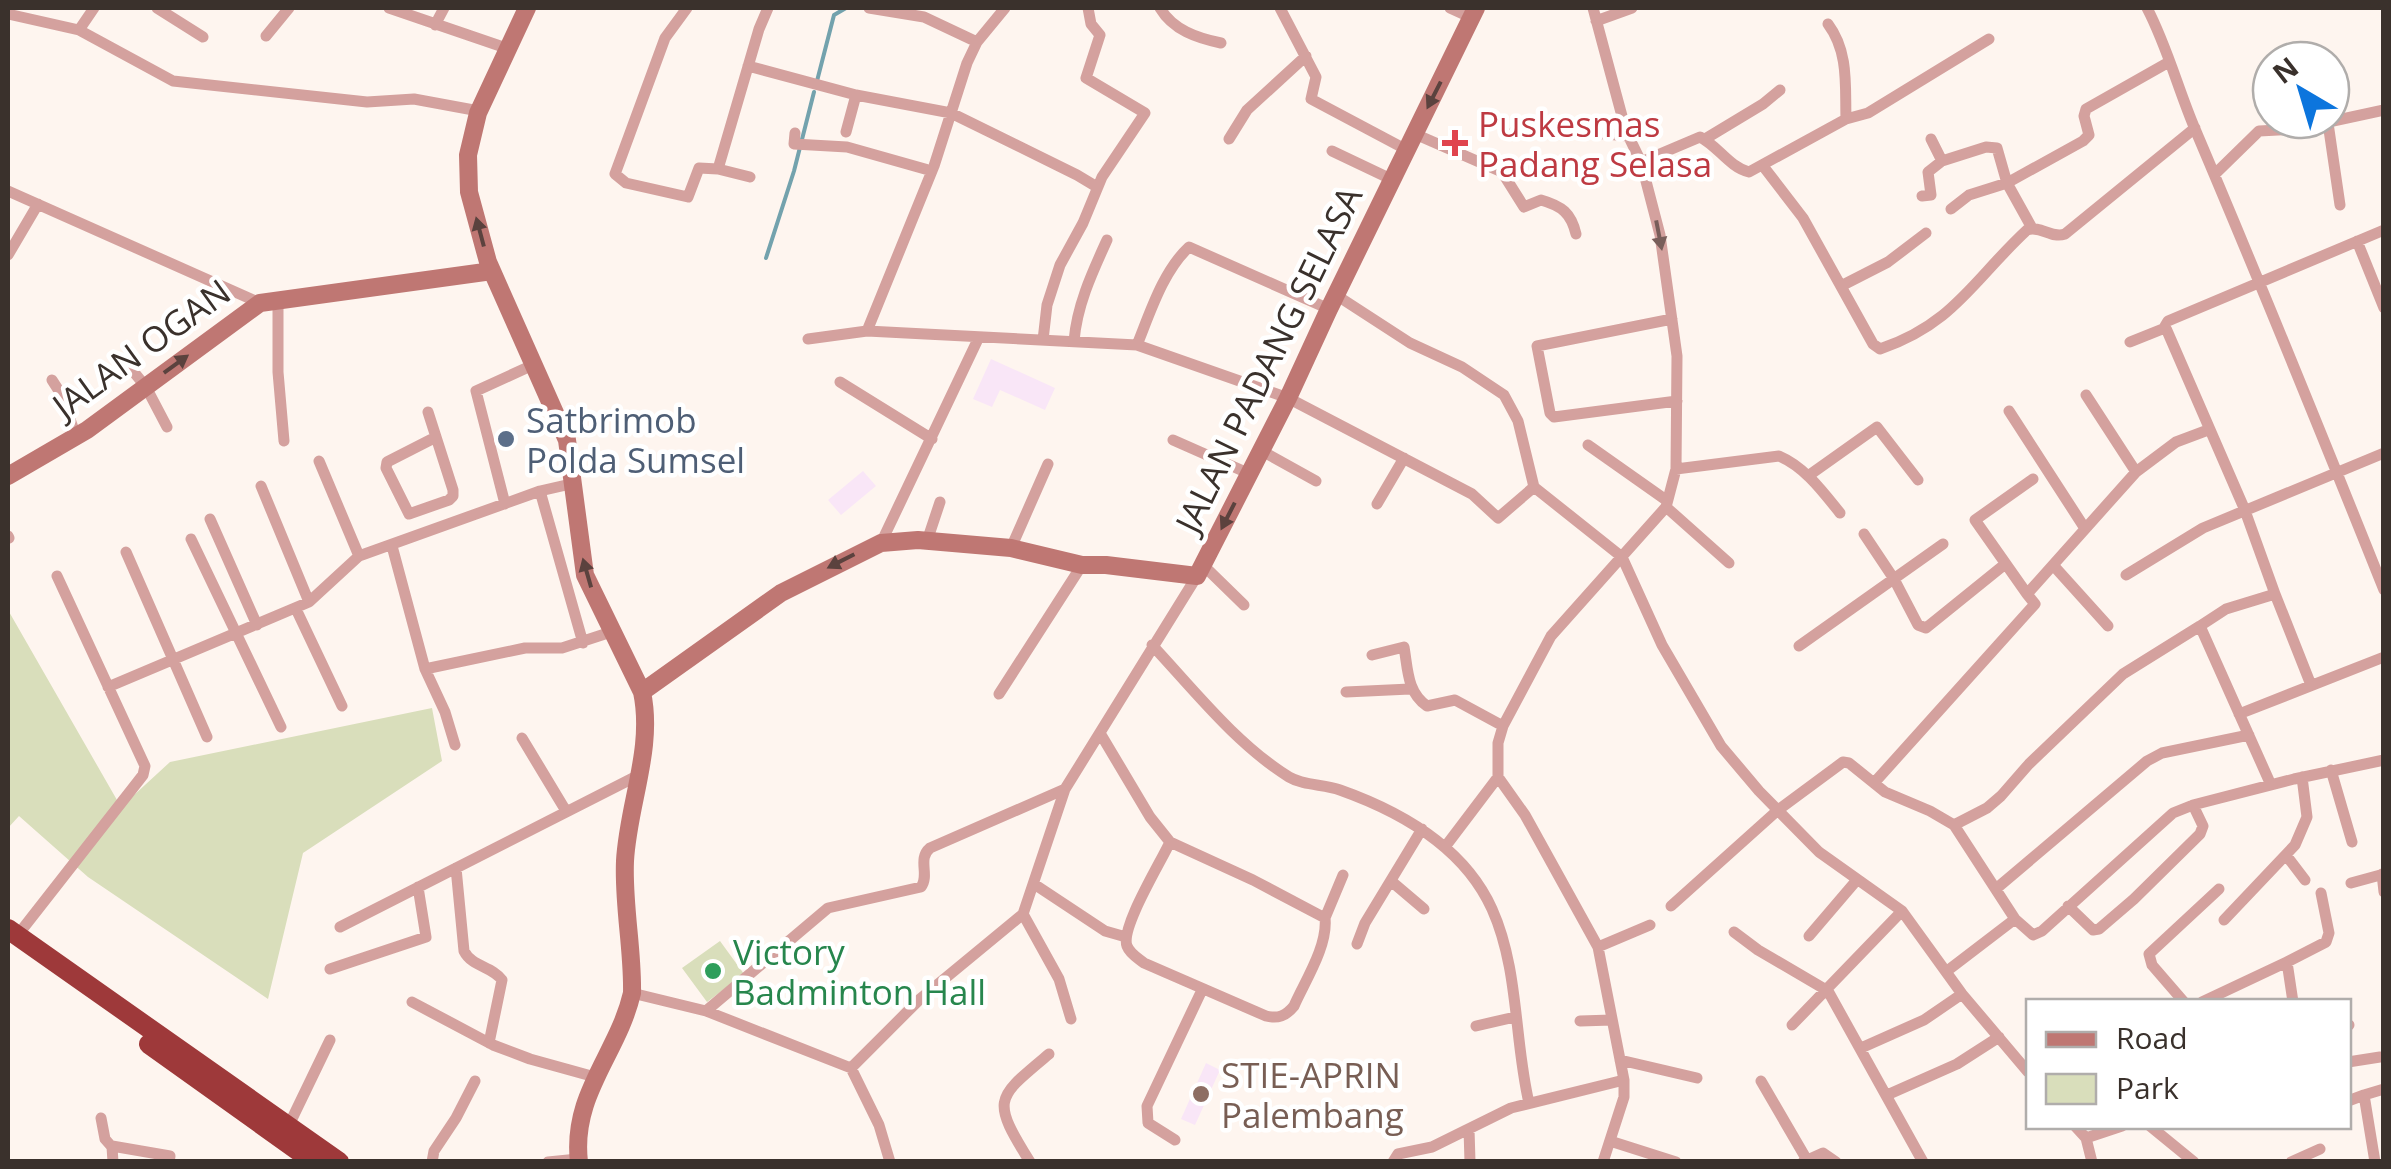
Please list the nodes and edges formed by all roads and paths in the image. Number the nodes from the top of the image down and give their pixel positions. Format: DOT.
graph roads {
  1 [pos="94,8"];
  2 [pos="157,8"];
  3 [pos="289,8"];
  4 [pos="389,8"];
  5 [pos="444,8"];
  6 [pos="526,8"];
  7 [pos="687,8"];
  8 [pos="768,8"];
  9 [pos="868,8"];
  10 [pos="1005,8"];
  11 [pos="1088,8"];
  12 [pos="1160,8"];
  13 [pos="1280,8"];
  14 [pos="1450,8"];
  15 [pos="1632,8"];
  16 [pos="2152,9"];
  17 [pos="1474,13"];
  18 [pos="8,14"];
  19 [pos="1594,14"];
  20 [pos="1828,24"];
  21 [pos="435,25"];
  22 [pos="78,30"];
  23 [pos="266,36"];
  24 [pos="203,37"];
  25 [pos="1989,39"];
  26 [pos="977,42"];
  27 [pos="1221,43"];
  28 [pos="509,48"];
  29 [pos="1306,56"];
  30 [pos="2169,62"];
  31 [pos="748,66"];
  32 [pos="1780,90"];
  33 [pos="856,94"];
  34 [pos="2384,110"];
  35 [pos="479,111"];
  36 [pos="952,114"];
  37 [pos="2351,118"];
  38 [pos="1846,119"];
  39 [pos="2195,128"];
  40 [pos="1516,130"];
  41 [pos="846,132"];
  42 [pos="795,133"];
  43 [pos="1628,136"];
  44 [pos="2251,137"];
  45 [pos="1705,139"];
  46 [pos="1931,139"];
  47 [pos="1229,140"];
  48 [pos="2330,140"];
  49 [pos="1411,142"];
  50 [pos="1332,151"];
  51 [pos="1640,162"];
  52 [pos="1942,162"];
  53 [pos="1763,166"];
  54 [pos="718,169"];
  55 [pos="932,171"];
  56 [pos="2215,174"];
  57 [pos="750,176"];
  58 [pos="1393,180"];
  59 [pos="2006,183"];
  60 [pos="1097,187"];
  61 [pos="8,190"];
  62 [pos="1922,196"];
  63 [pos="38,204"];
  64 [pos="2340,206"];
  65 [pos="1951,209"];
  66 [pos="2032,228"];
  67 [pos="2384,230"];
  68 [pos="1926,233"];
  69 [pos="1576,234"];
  70 [pos="1107,240"];
  71 [pos="2357,241"];
  72 [pos="8,256"];
  73 [pos="492,271"];
  74 [pos="2261,281"];
  75 [pos="1841,286"];
  76 [pos="269,302"];
  77 [pos="1332,302"];
  78 [pos="2384,308"];
  79 [pos="1672,320"];
  80 [pos="2165,328"];
  81 [pos="866,332"];
  82 [pos="979,337"];
  83 [pos="808,339"];
  84 [pos="1043,340"];
  85 [pos="1074,341"];
  86 [pos="2130,342"];
  87 [pos="1137,345"];
  88 [pos="124,360"];
  89 [pos="535,364"];
  90 [pos="52,380"];
  91 [pos="840,382"];
  92 [pos="146,387"];
  93 [pos="2086,395"];
  94 [pos="1288,398"];
  95 [pos="1678,400"];
  96 [pos="2009,411"];
  97 [pos="428,412"];
  98 [pos="167,427"];
  99 [pos="2208,430"];
  100 [pos="76,436"];
  101 [pos="436,437"];
  102 [pos="932,439"];
  103 [pos="284,440"];
  104 [pos="1172,440"];
  105 [pos="1588,445"];
  106 [pos="1262,451"];
  107 [pos="2384,453"];
  108 [pos="1404,458"];
  109 [pos="319,461"];
  110 [pos="1048,464"];
  111 [pos="1676,468"];
  112 [pos="2337,470"];
  113 [pos="2136,472"];
  114 [pos="1250,474"];
  115 [pos="8,476"];
  116 [pos="1808,476"];
  117 [pos="2033,479"];
  118 [pos="1316,480"];
  119 [pos="1918,480"];
  120 [pos="575,483"];
  121 [pos="261,486"];
  122 [pos="1534,487"];
  123 [pos="540,492"];
  124 [pos="940,502"];
  125 [pos="505,504"];
  126 [pos="1377,504"];
  127 [pos="1666,504"];
  128 [pos="432,507"];
  129 [pos="2244,508"];
  130 [pos="1840,513"];
  131 [pos="210,518"];
  132 [pos="440,527"];
  133 [pos="2084,527"];
  134 [pos="1864,534"];
  135 [pos="191,538"];
  136 [pos="927,541"];
  137 [pos="880,542"];
  138 [pos="1943,544"];
  139 [pos="392,546"];
  140 [pos="1011,548"];
  141 [pos="126,552"];
  142 [pos="359,556"];
  143 [pos="1622,557"];
  144 [pos="1729,563"];
  145 [pos="1082,565"];
  146 [pos="2004,565"];
  147 [pos="2053,565"];
  148 [pos="1200,570"];
  149 [pos="2126,575"];
  150 [pos="57,576"];
  151 [pos="1894,579"];
  152 [pos="2384,590"];
  153 [pos="2027,594"];
  154 [pos="2276,594"];
  155 [pos="309,602"];
  156 [pos="1244,606"];
  157 [pos="296,609"];
  158 [pos="257,625"];
  159 [pos="2108,626"];
  160 [pos="2200,626"];
  161 [pos="611,632"];
  162 [pos="236,635"];
  163 [pos="583,643"];
  164 [pos="1152,645"];
  165 [pos="1798,646"];
  166 [pos="1372,656"];
  167 [pos="2384,656"];
  168 [pos="174,660"];
  169 [pos="425,670"];
  170 [pos="2311,685"];
  171 [pos="108,687"];
  172 [pos="1410,689"];
  173 [pos="642,692"];
  174 [pos="1346,692"];
  175 [pos="999,694"];
  176 [pos="342,706"];
  177 [pos="2239,714"];
  178 [pos="1503,726"];
  179 [pos="281,727"];
  180 [pos="1100,733"];
  181 [pos="2249,735"];
  182 [pos="207,737"];
  183 [pos="522,738"];
  184 [pos="455,745"];
  185 [pos="2384,760"];
  186 [pos="2331,770"];
  187 [pos="637,776"];
  188 [pos="1498,777"];
  189 [pos="2302,777"];
  190 [pos="1874,783"];
  191 [pos="2271,786"];
  192 [pos="1065,789"];
  193 [pos="2193,805"];
  194 [pos="1778,810"];
  195 [pos="566,811"];
  196 [pos="1954,825"];
  197 [pos="1422,829"];
  198 [pos="1170,842"];
  199 [pos="2352,842"];
  200 [pos="1444,847"];
  201 [pos="2286,855"];
  202 [pos="456,868"];
  203 [pos="2383,874"];
  204 [pos="1343,876"];
  205 [pos="2305,880"];
  206 [pos="1391,881"];
  207 [pos="1856,881"];
  208 [pos="2351,883"];
  209 [pos="1034,884"];
  210 [pos="418,887"];
  211 [pos="1998,888"];
  212 [pos="2219,889"];
  213 [pos="2384,892"];
  214 [pos="2321,893"];
  215 [pos="1670,906"];
  216 [pos="2068,906"];
  217 [pos="1424,909"];
  218 [pos="1902,910"];
  219 [pos="1022,914"];
  220 [pos="1325,918"];
  221 [pos="2015,919"];
  222 [pos="2224,920"];
  223 [pos="1650,925"];
  224 [pos="340,927"];
  225 [pos="1734,932"];
  226 [pos="1126,936"];
  227 [pos="1809,936"];
  228 [pos="11,937"];
  229 [pos="1357,944"];
  230 [pos="1598,947"];
  231 [pos="2287,962"];
  232 [pos="330,969"];
  233 [pos="1947,971"];
  234 [pos="1202,990"];
  235 [pos="1828,991"];
  236 [pos="632,993"];
  237 [pos="1962,994"];
  238 [pos="2181,999"];
  239 [pos="2208,999"];
  240 [pos="2293,999"];
  241 [pos="412,1002"];
  242 [pos="706,1011"];
  243 [pos="1515,1017"];
  244 [pos="1071,1019"];
  245 [pos="1612,1020"];
  246 [pos="1580,1021"];
  247 [pos="1792,1025"];
  248 [pos="1476,1026"];
  249 [pos="2000,1037"];
  250 [pos="330,1040"];
  251 [pos="489,1043"];
  252 [pos="1861,1048"];
  253 [pos="1049,1054"];
  254 [pos="2380,1056"];
  255 [pos="1620,1060"];
  256 [pos="2351,1061"];
  257 [pos="852,1068"];
  258 [pos="2026,1070"];
  259 [pos="595,1076"];
  260 [pos="1696,1078"];
  261 [pos="1624,1080"];
  262 [pos="475,1081"];
  263 [pos="1762,1081"];
  264 [pos="2384,1089"];
  265 [pos="2364,1094"];
  266 [pos="1887,1095"];
  267 [pos="2351,1100"];
  268 [pos="1529,1103"];
  269 [pos="101,1118"];
  270 [pos="289,1124"];
  271 [pos="1469,1129"];
  272 [pos="2078,1129"];
  273 [pos="2113,1129"];
  274 [pos="2154,1129"];
  275 [pos="2086,1138"];
  276 [pos="1174,1140"];
  277 [pos="1610,1141"];
  278 [pos="112,1146"];
  279 [pos="2320,1149"];
  280 [pos="578,1160"];
  281 [pos="1805,1161"];
  282 [pos="113,1162"];
  283 [pos="169,1162"];
  284 [pos="314,1162"];
  285 [pos="339,1162"];
  286 [pos="432,1162"];
  287 [pos="548,1162"];
  288 [pos="890,1162"];
  289 [pos="1030,1162"];
  290 [pos="1393,1162"];
  291 [pos="1470,1162"];
  292 [pos="1603,1162"];
  293 [pos="1676,1162"];
  294 [pos="1836,1162"];
  295 [pos="1923,1162"];
  296 [pos="2092,1162"];
  297 [pos="2194,1162"];
  298 [pos="2291,1162"];
  299 [pos="2375,1162"];
  1 -- 22 [label="street"];
  2 -- 24 [label="street"];
  3 -- 23 [label="street"];
  4 -- 21 [label="street"];
  5 -- 21 [label="street"];
  6 -- 28 [label="main road"];
  7 -- 54 [label="street"];
  8 -- 31 [label="street"];
  9 -- 26 [label="street"];
  10 -- 26 [label="street"];
  11 -- 60 [label="street"];
  12 -- 27 [label="street"];
  13 -- 29 [label="street"];
  14 -- 17 [label="street"];
  15 -- 19 [label="street"];
  16 -- 30 [label="street"];
  17 -- 49 [label="main road, JALAN PADANG SELASA, one-way"];
  18 -- 22 [label="street"];
  19 -- 43 [label="street"];
  20 -- 38 [label="street"];
  21 -- 28 [label="street"];
  22 -- 35 [label="street"];
  25 -- 38 [label="street"];
  26 -- 36 [label="street"];
  28 -- 35 [label="main road"];
  29 -- 47 [label="street"];
  29 -- 49 [label="street"];
  30 -- 39 [label="street"];
  30 -- 59 [label="street"];
  31 -- 33 [label="street"];
  31 -- 54 [label="street"];
  32 -- 45 [label="street"];
  33 -- 36 [label="street"];
  33 -- 41 [label="street"];
  34 -- 37 [label="street"];
  73 -- 35 [label="main road, one-way"];
  36 -- 55 [label="street"];
  36 -- 60 [label="street"];
  38 -- 53 [label="street"];
  39 -- 56 [label="street"];
  39 -- 66 [label="street"];
  40 -- 43 [label="street"];
  42 -- 55 [label="street"];
  43 -- 51 [label="street"];
  44 -- 56 [label="street"];
  45 -- 51 [label="street"];
  45 -- 53 [label="street"];
  46 -- 52 [label="street"];
  48 -- 64 [label="street"];
  49 -- 58 [label="main road, JALAN PADANG SELASA"];
  49 -- 69 [label="street"];
  50 -- 58 [label="street"];
  51 -- 79 [label="street, one-way"];
  52 -- 59 [label="street"];
  52 -- 62 [label="street"];
  53 -- 75 [label="street"];
  54 -- 57 [label="street"];
  55 -- 81 [label="street"];
  56 -- 74 [label="street"];
  58 -- 77 [label="main road, JALAN PADANG SELASA"];
  59 -- 65 [label="street"];
  59 -- 66 [label="street"];
  60 -- 84 [label="street"];
  61 -- 63 [label="street, JALAN OGAN"];
  63 -- 72 [label="street"];
  63 -- 76 [label="street, JALAN OGAN"];
  66 -- 75 [label="street"];
  67 -- 71 [label="street"];
  68 -- 75 [label="street"];
  70 -- 85 [label="street"];
  71 -- 74 [label="street"];
  71 -- 78 [label="street"];
  73 -- 76 [label="main road, JALAN OGAN"];
  73 -- 89 [label="main road"];
  74 -- 80 [label="street"];
  74 -- 112 [label="street"];
  92 -- 76 [label="main road, JALAN OGAN, one-way"];
  76 -- 103 [label="street"];
  77 -- 87 [label="street"];
  77 -- 94 [label="main road, JALAN PADANG SELASA"];
  77 -- 122 [label="street"];
  79 -- 95 [label="street"];
  79 -- 95 [label="street"];
  80 -- 86 [label="street"];
  80 -- 99 [label="street"];
  81 -- 82 [label="street"];
  81 -- 83 [label="street"];
  82 -- 84 [label="street"];
  82 -- 102 [label="street"];
  84 -- 85 [label="street"];
  85 -- 87 [label="street"];
  87 -- 94 [label="street"];
  88 -- 92 [label="street"];
  89 -- 120 [label="main road"];
  89 -- 125 [label="street"];
  90 -- 100 [label="street"];
  91 -- 102 [label="street"];
  92 -- 98 [label="street"];
  92 -- 100 [label="main road, JALAN OGAN"];
  93 -- 113 [label="street"];
  94 -- 106 [label="main road, JALAN PADANG SELASA"];
  94 -- 108 [label="street"];
  95 -- 111 [label="street"];
  96 -- 133 [label="street"];
  97 -- 101 [label="street"];
  99 -- 113 [label="street"];
  99 -- 129 [label="street"];
  100 -- 115 [label="main road, JALAN OGAN"];
  101 -- 128 [label="street"];
  101 -- 128 [label="street"];
  102 -- 137 [label="street"];
  104 -- 114 [label="street"];
  105 -- 127 [label="street"];
  106 -- 114 [label="main road, JALAN PADANG SELASA"];
  106 -- 118 [label="street"];
  107 -- 112 [label="street"];
  108 -- 122 [label="street"];
  108 -- 126 [label="street"];
  109 -- 142 [label="street"];
  110 -- 140 [label="street"];
  111 -- 116 [label="street"];
  111 -- 127 [label="street"];
  112 -- 129 [label="street"];
  112 -- 152 [label="street"];
  113 -- 133 [label="street"];
  114 -- 148 [label="main road, JALAN PADANG SELASA, one-way"];
  116 -- 119 [label="street"];
  116 -- 130 [label="street"];
  117 -- 146 [label="street"];
  120 -- 123 [label="street"];
  161 -- 120 [label="main road, one-way"];
  121 -- 155 [label="street"];
  122 -- 143 [label="street"];
  123 -- 125 [label="street"];
  123 -- 163 [label="street"];
  124 -- 136 [label="street"];
  125 -- 132 [label="street"];
  127 -- 143 [label="street"];
  127 -- 144 [label="street"];
  128 -- 132 [label="street"];
  129 -- 149 [label="street"];
  129 -- 154 [label="street"];
  131 -- 158 [label="street"];
  132 -- 139 [label="street"];
  133 -- 147 [label="street"];
  134 -- 151 [label="street"];
  135 -- 162 [label="street"];
  136 -- 137 [label="main road, JALAN PADANG SELASA"];
  136 -- 140 [label="main road, JALAN PADANG SELASA"];
  137 -- 173 [label="main road, JALAN PADANG SELASA, one-way"];
  138 -- 151 [label="street"];
  139 -- 142 [label="street"];
  139 -- 169 [label="street"];
  140 -- 145 [label="main road, JALAN PADANG SELASA"];
  141 -- 168 [label="street"];
  142 -- 155 [label="street"];
  143 -- 178 [label="street"];
  143 -- 194 [label="street"];
  145 -- 148 [label="main road, JALAN PADANG SELASA"];
  145 -- 175 [label="street"];
  146 -- 151 [label="street"];
  146 -- 153 [label="street"];
  147 -- 153 [label="street"];
  147 -- 159 [label="street"];
  148 -- 156 [label="street"];
  148 -- 164 [label="street"];
  150 -- 171 [label="street"];
  151 -- 165 [label="street"];
  153 -- 190 [label="street"];
  154 -- 160 [label="street"];
  154 -- 170 [label="street"];
  155 -- 157 [label="street"];
  157 -- 158 [label="street"];
  157 -- 176 [label="street"];
  158 -- 162 [label="street"];
  160 -- 177 [label="street"];
  160 -- 196 [label="street"];
  161 -- 163 [label="street"];
  161 -- 173 [label="main road"];
  162 -- 168 [label="street"];
  162 -- 179 [label="street"];
  163 -- 169 [label="street"];
  164 -- 180 [label="street"];
  164 -- 197 [label="street"];
  166 -- 172 [label="street"];
  167 -- 170 [label="street"];
  168 -- 171 [label="street"];
  168 -- 182 [label="street"];
  169 -- 184 [label="street"];
  170 -- 177 [label="street"];
  171 -- 228 [label="street"];
  172 -- 174 [label="street"];
  172 -- 178 [label="street"];
  173 -- 187 [label="main road"];
  177 -- 181 [label="street"];
  178 -- 188 [label="street"];
  180 -- 192 [label="street"];
  180 -- 198 [label="street"];
  181 -- 191 [label="street"];
  181 -- 211 [label="street"];
  183 -- 195 [label="street"];
  185 -- 186 [label="street"];
  186 -- 189 [label="street"];
  186 -- 199 [label="street"];
  187 -- 195 [label="street"];
  187 -- 236 [label="main road"];
  188 -- 200 [label="street"];
  188 -- 230 [label="street"];
  189 -- 191 [label="street"];
  189 -- 201 [label="street"];
  190 -- 194 [label="street"];
  190 -- 196 [label="street"];
  191 -- 193 [label="street"];
  192 -- 209 [label="street"];
  192 -- 242 [label="street"];
  193 -- 216 [label="street"];
  193 -- 216 [label="street"];
  194 -- 207 [label="street"];
  194 -- 215 [label="street"];
  195 -- 202 [label="street"];
  196 -- 211 [label="street"];
  197 -- 200 [label="street"];
  197 -- 206 [label="street"];
  198 -- 220 [label="street"];
  198 -- 226 [label="street"];
  200 -- 243 [label="street"];
  201 -- 205 [label="street"];
  201 -- 222 [label="street"];
  202 -- 210 [label="street"];
  202 -- 251 [label="street"];
  203 -- 208 [label="street"];
  203 -- 213 [label="street"];
  204 -- 220 [label="street"];
  206 -- 217 [label="street"];
  206 -- 229 [label="street"];
  207 -- 218 [label="street"];
  207 -- 227 [label="street"];
  209 -- 219 [label="street"];
  209 -- 226 [label="street"];
  210 -- 224 [label="street"];
  210 -- 232 [label="street"];
  211 -- 221 [label="street"];
  212 -- 238 [label="street"];
  214 -- 231 [label="street"];
  216 -- 221 [label="street"];
  218 -- 233 [label="street"];
  218 -- 235 [label="street"];
  219 -- 244 [label="street"];
  219 -- 257 [label="street"];
  220 -- 234 [label="street"];
  221 -- 233 [label="street"];
  223 -- 230 [label="street"];
  225 -- 235 [label="street"];
  226 -- 234 [label="street"];
  228 -- 270 [label="highway"];
  228 -- 284 [label="highway"];
  230 -- 245 [label="street"];
  231 -- 239 [label="street"];
  231 -- 240 [label="street"];
  233 -- 237 [label="street"];
  234 -- 276 [label="street"];
  235 -- 247 [label="street"];
  235 -- 252 [label="street"];
  236 -- 242 [label="street"];
  236 -- 259 [label="main road"];
  237 -- 249 [label="street"];
  237 -- 252 [label="street"];
  241 -- 251 [label="street"];
  242 -- 257 [label="street"];
  243 -- 248 [label="street"];
  243 -- 268 [label="street"];
  245 -- 246 [label="street"];
  245 -- 255 [label="street"];
  249 -- 258 [label="street"];
  249 -- 266 [label="street"];
  250 -- 270 [label="street"];
  251 -- 259 [label="street"];
  252 -- 266 [label="street"];
  253 -- 289 [label="street"];
  254 -- 256 [label="street"];
  255 -- 260 [label="street"];
  255 -- 261 [label="street"];
  257 -- 288 [label="street"];
  259 -- 280 [label="main road"];
  261 -- 268 [label="street"];
  261 -- 277 [label="street"];
  262 -- 286 [label="street"];
  263 -- 281 [label="street"];
  264 -- 265 [label="street"];
  265 -- 267 [label="street"];
  265 -- 299 [label="street"];
  266 -- 295 [label="street"];
  268 -- 271 [label="street"];
  269 -- 278 [label="street"];
  270 -- 285 [label="highway"];
  271 -- 290 [label="street"];
  271 -- 291 [label="street"];
  272 -- 275 [label="street"];
  273 -- 275 [label="street"];
  274 -- 297 [label="street"];
  275 -- 296 [label="street"];
  277 -- 292 [label="street"];
  277 -- 293 [label="street"];
  278 -- 282 [label="street"];
  278 -- 283 [label="street"];
  279 -- 298 [label="street"];
  280 -- 287 [label="street"];
  281 -- 294 [label="street"];
}
